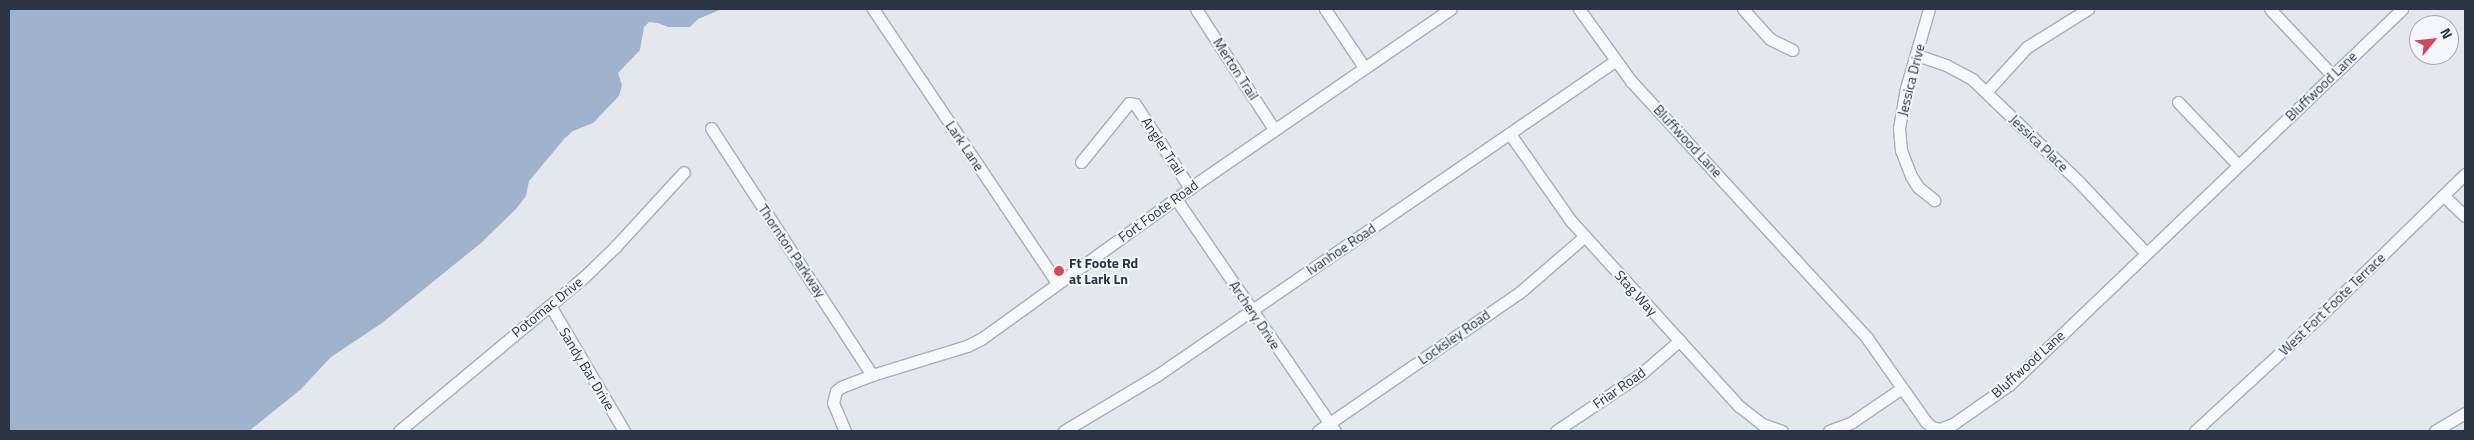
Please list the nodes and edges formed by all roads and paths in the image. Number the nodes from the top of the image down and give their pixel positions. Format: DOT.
graph roads {
  1 [pos="873,9"];
  2 [pos="1196,9"];
  3 [pos="1325,9"];
  4 [pos="1450,9"];
  5 [pos="1579,9"];
  6 [pos="1744,9"];
  7 [pos="1929,9"];
  8 [pos="2088,9"];
  9 [pos="2270,9"];
  10 [pos="2402,9"];
  11 [pos="1793,50"];
  12 [pos="1917,55"];
  13 [pos="1615,62"];
  14 [pos="1364,67"];
  15 [pos="2332,75"];
  16 [pos="1986,92"];
  17 [pos="2178,102"];
  18 [pos="711,128"];
  19 [pos="1274,130"];
  20 [pos="1510,134"];
  21 [pos="1081,162"];
  22 [pos="2238,165"];
  23 [pos="684,172"];
  24 [pos="2465,174"];
  25 [pos="1190,188"];
  26 [pos="2444,196"];
  27 [pos="1176,198"];
  28 [pos="1934,200"];
  29 [pos="2465,216"];
  30 [pos="1584,236"];
  31 [pos="2146,253"];
  32 [pos="1057,283"];
  33 [pos="550,307"];
  34 [pos="1252,310"];
  35 [pos="1680,340"];
  36 [pos="872,374"];
  37 [pos="1902,388"];
  38 [pos="2465,413"];
  39 [pos="1332,427"];
  40 [pos="399,431"];
  41 [pos="624,431"];
  42 [pos="845,431"];
  43 [pos="1064,431"];
  44 [pos="1318,431"];
  45 [pos="1556,431"];
  46 [pos="1782,431"];
  47 [pos="1829,431"];
  48 [pos="2196,431"];
  49 [pos="2436,431"];
  1 -- 32 [label="street, Lark Lane"];
  2 -- 19 [label="street, Merton Trail"];
  3 -- 14 [label="street"];
  4 -- 14 [label="street, Fort Foote Road"];
  5 -- 13 [label="street, Bluffwood Lane"];
  6 -- 11 [label="street"];
  7 -- 12 [label="street, Jessica Drive"];
  8 -- 16 [label="street"];
  9 -- 15 [label="street"];
  10 -- 15 [label="street, Bluffwood Lane"];
  12 -- 16 [label="street, Jessica Place"];
  12 -- 28 [label="street, Jessica Drive"];
  13 -- 20 [label="street, Ivanhoe Road"];
  13 -- 37 [label="street, Bluffwood Lane"];
  14 -- 19 [label="street, Fort Foote Road"];
  15 -- 22 [label="street, Bluffwood Lane"];
  16 -- 31 [label="street, Jessica Place"];
  17 -- 22 [label="street"];
  18 -- 36 [label="street, Thornton Parkway"];
  19 -- 25 [label="street, Fort Foote Road"];
  20 -- 30 [label="street, Stag Way"];
  20 -- 34 [label="street, Ivanhoe Road"];
  21 -- 25 [label="street, Angler Trail"];
  22 -- 31 [label="street, Bluffwood Lane"];
  23 -- 33 [label="street, Potomac Drive"];
  24 -- 26 [label="street, West Fort Foote Terrace"];
  25 -- 27 [label="street, Fort Foote Road"];
  26 -- 29 [label="street"];
  26 -- 48 [label="street, West Fort Foote Terrace"];
  27 -- 32 [label="street, Fort Foote Road"];
  27 -- 34 [label="street, Archery Drive"];
  30 -- 35 [label="street, Stag Way"];
  30 -- 39 [label="street, Locksley Road"];
  31 -- 37 [label="street, Bluffwood Lane"];
  32 -- 36 [label="street, Fort Foote Road"];
  33 -- 40 [label="street, Potomac Drive"];
  33 -- 41 [label="street, Sandy Bar Drive"];
  34 -- 39 [label="street, Archery Drive"];
  34 -- 43 [label="street, Ivanhoe Road"];
  35 -- 45 [label="street, Friar Road"];
  35 -- 46 [label="street, Stag Way"];
  36 -- 42 [label="street, Fort Foote Road"];
  37 -- 47 [label="street"];
  38 -- 49 [label="street"];
  39 -- 44 [label="street, Locksley Road"];
}
